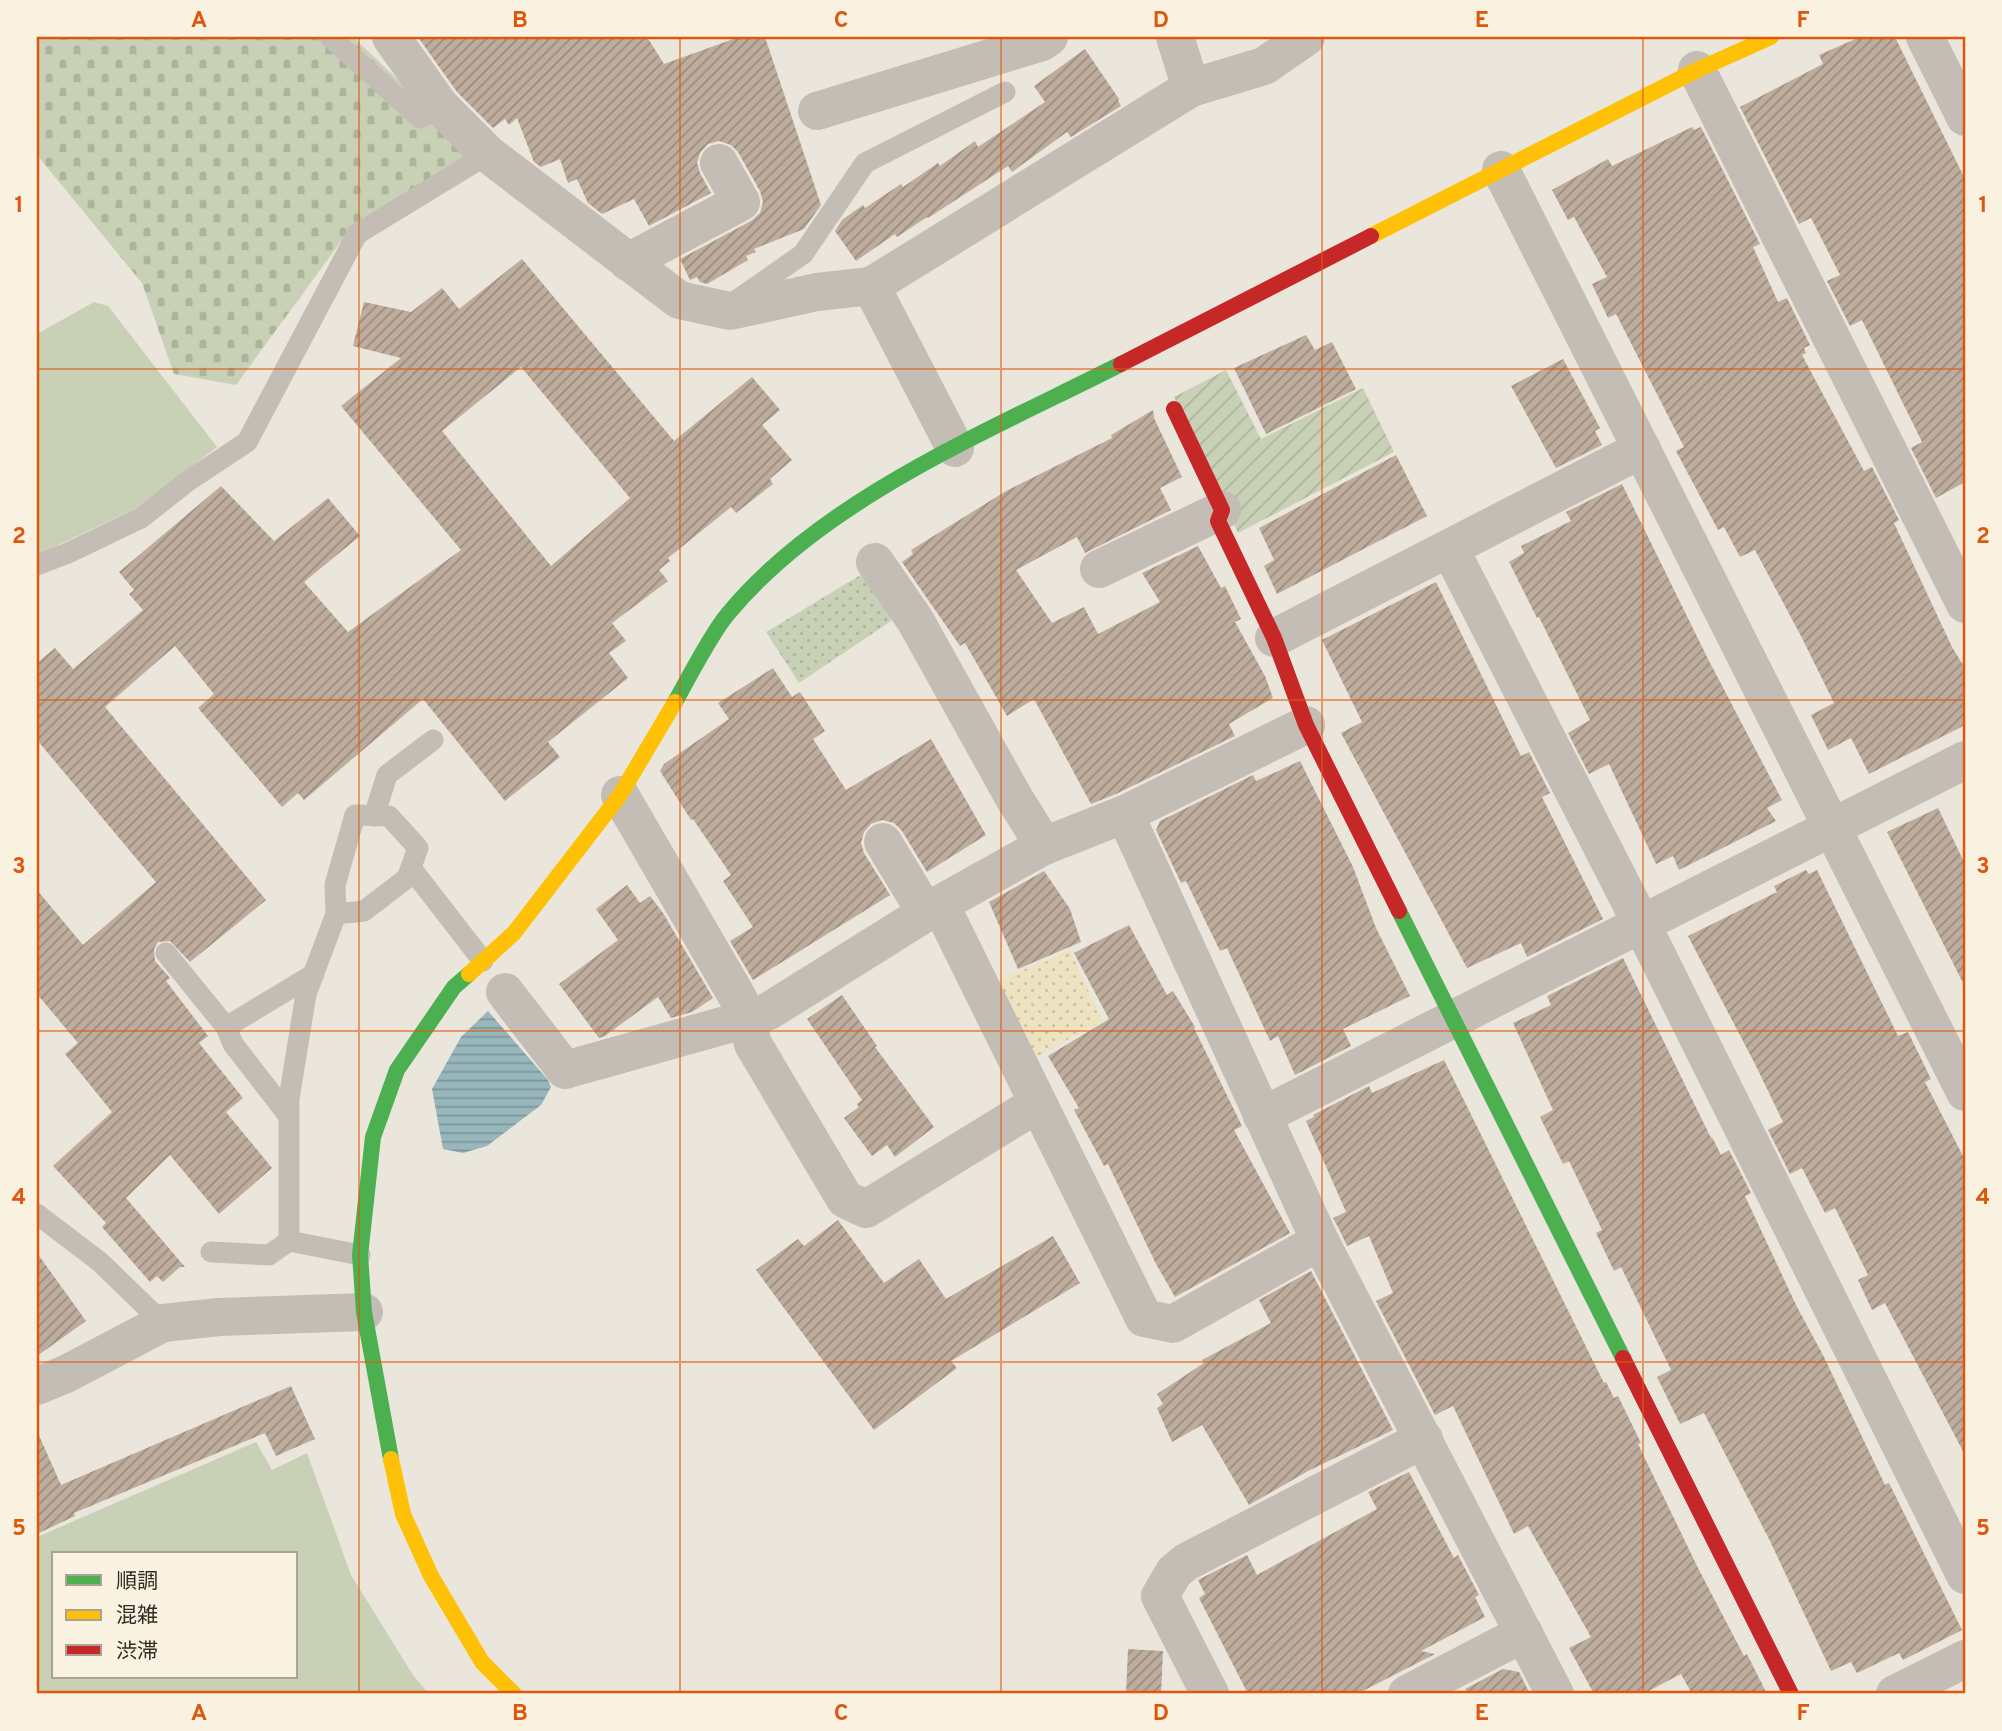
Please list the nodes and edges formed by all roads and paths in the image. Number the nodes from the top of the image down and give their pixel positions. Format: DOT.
graph roads {
  1 [pos="330,37"];
  2 [pos="391,37"];
  3 [pos="1049,37"];
  4 [pos="1175,37"];
  5 [pos="1306,37"];
  6 [pos="1771,37"];
  7 [pos="1925,37"];
  8 [pos="1697,70"];
  9 [pos="1191,89"];
  10 [pos="1004,92"];
  11 [pos="440,106"];
  12 [pos="817,111"];
  13 [pos="1965,117"];
  14 [pos="488,154"];
  15 [pos="719,163"];
  16 [pos="1501,170"];
  17 [pos="628,262"];
  18 [pos="871,286"];
  19 [pos="724,310"];
  20 [pos="1174,409"];
  21 [pos="955,448"];
  22 [pos="1642,449"];
  23 [pos="1222,510"];
  24 [pos="1450,548"];
  25 [pos="875,562"];
  26 [pos="37,565"];
  27 [pos="1099,569"];
  28 [pos="1965,604"];
  29 [pos="1274,638"];
  30 [pos="1306,726"];
  31 [pos="433,740"];
  32 [pos="1965,760"];
  33 [pos="620,795"];
  34 [pos="1125,814"];
  35 [pos="373,816"];
  36 [pos="1832,829"];
  37 [pos="883,842"];
  38 [pos="1044,846"];
  39 [pos="411,868"];
  40 [pos="933,909"];
  41 [pos="336,914"];
  42 [pos="1642,925"];
  43 [pos="166,953"];
  44 [pos="483,961"];
  45 [pos="314,975"];
  46 [pos="505,992"];
  47 [pos="747,1019"];
  48 [pos="1452,1021"];
  49 [pos="226,1027"];
  50 [pos="1965,1091"];
  51 [pos="1037,1104"];
  52 [pos="288,1115"];
  53 [pos="1262,1116"];
  54 [pos="37,1214"];
  55 [pos="289,1241"];
  56 [pos="1320,1241"];
  57 [pos="211,1252"];
  58 [pos="360,1255"];
  59 [pos="364,1312"];
  60 [pos="163,1323"];
  61 [pos="37,1386"];
  62 [pos="1424,1439"];
  63 [pos="1965,1575"];
  64 [pos="1524,1633"];
  65 [pos="1965,1659"];
  66 [pos="514,1694"];
  67 [pos="1210,1694"];
  68 [pos="1407,1694"];
  69 [pos="1555,1694"];
  70 [pos="1791,1694"];
  71 [pos="1895,1694"];
  1 -- 11 [label="lane"];
  2 -- 11 [label="street"];
  3 -- 12 [label="street"];
  4 -- 9 [label="street"];
  5 -- 9 [label="street"];
  6 -- 8 [label="street"];
  7 -- 13 [label="street"];
  8 -- 16 [label="street"];
  8 -- 28 [label="street"];
  9 -- 18 [label="street"];
  10 -- 19 [label="lane"];
  11 -- 14 [label="street"];
  14 -- 17 [label="street"];
  14 -- 26 [label="lane"];
  15 -- 17 [label="street"];
  16 -- 21 [label="street"];
  16 -- 22 [label="street"];
  17 -- 19 [label="street"];
  18 -- 19 [label="street"];
  18 -- 21 [label="street"];
  20 -- 23 [label="street"];
  21 -- 33 [label="street"];
  22 -- 24 [label="street"];
  22 -- 36 [label="street"];
  23 -- 27 [label="street"];
  23 -- 29 [label="street"];
  24 -- 29 [label="street"];
  24 -- 42 [label="street"];
  25 -- 38 [label="street"];
  29 -- 30 [label="street"];
  30 -- 34 [label="street"];
  30 -- 48 [label="street"];
  31 -- 35 [label="lane"];
  32 -- 36 [label="street"];
  33 -- 44 [label="street"];
  33 -- 47 [label="street"];
  34 -- 38 [label="street"];
  34 -- 53 [label="street"];
  35 -- 39 [label="lane"];
  35 -- 41 [label="lane"];
  36 -- 42 [label="street"];
  36 -- 50 [label="street"];
  37 -- 40 [label="street"];
  38 -- 40 [label="street"];
  39 -- 41 [label="lane"];
  39 -- 44 [label="lane"];
  40 -- 47 [label="street"];
  40 -- 51 [label="street"];
  41 -- 45 [label="lane"];
  42 -- 48 [label="street"];
  42 -- 63 [label="street"];
  43 -- 49 [label="lane"];
  44 -- 58 [label="street"];
  45 -- 49 [label="lane"];
  45 -- 52 [label="lane"];
  46 -- 47 [label="street"];
  47 -- 51 [label="street"];
  48 -- 53 [label="street"];
  48 -- 70 [label="street"];
  49 -- 52 [label="lane"];
  51 -- 56 [label="street"];
  52 -- 55 [label="lane"];
  53 -- 56 [label="street"];
  54 -- 60 [label="lane"];
  55 -- 57 [label="lane"];
  55 -- 58 [label="lane"];
  56 -- 62 [label="street"];
  58 -- 59 [label="street"];
  59 -- 60 [label="street"];
  59 -- 66 [label="street"];
  60 -- 61 [label="street"];
  62 -- 64 [label="street"];
  62 -- 67 [label="street"];
  64 -- 68 [label="street"];
  64 -- 69 [label="street"];
  65 -- 71 [label="street"];
}
